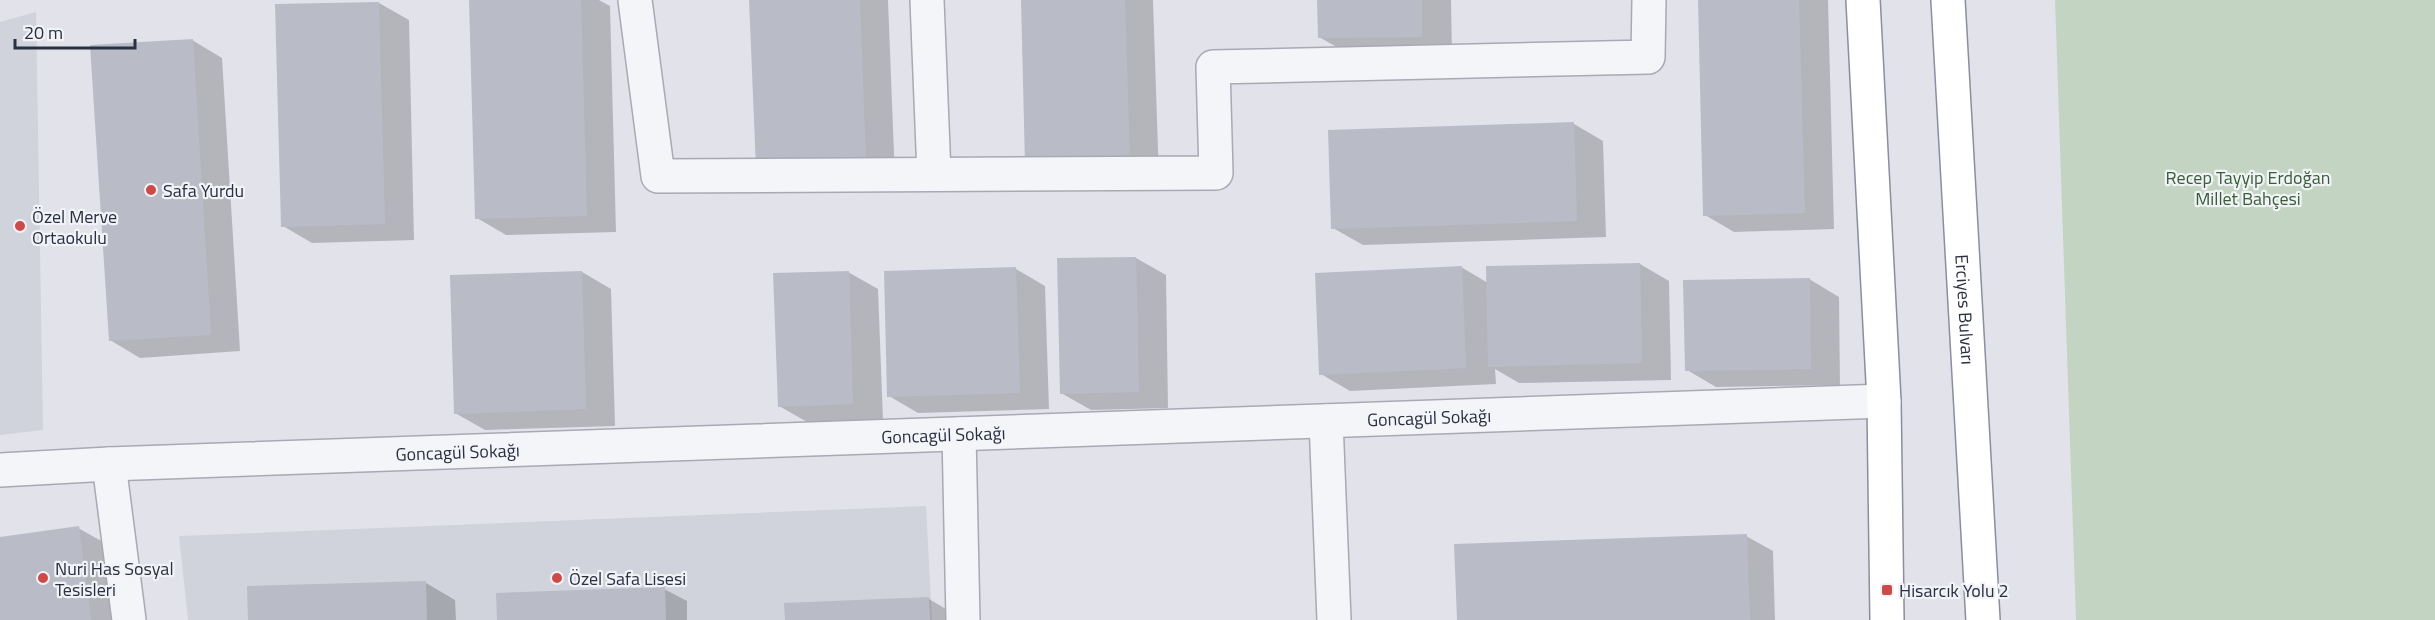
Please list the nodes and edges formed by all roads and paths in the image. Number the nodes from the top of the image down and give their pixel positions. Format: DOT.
graph roads {
  1 [pos="635,0"];
  2 [pos="927,0"];
  3 [pos="1649,0"];
  4 [pos="1863,0"];
  5 [pos="1948,0"];
  6 [pos="1960,0"];
  7 [pos="1950,37"];
  8 [pos="934,174"];
  9 [pos="1884,401"];
  10 [pos="1326,422"];
  11 [pos="958,434"];
  12 [pos="109,464"];
  13 [pos="0,470"];
  14 [pos="129,620"];
  15 [pos="963,620"];
  16 [pos="1334,620"];
  17 [pos="1887,620"];
  18 [pos="1983,620"];
  1 -- 8 [label="street"];
  2 -- 8 [label="street"];
  3 -- 8 [label="street"];
  4 -- 9 [label="highway"];
  5 -- 7 [label="highway, Erciyes Bulvarı"];
  6 -- 7 [label="highway"];
  7 -- 18 [label="highway, Erciyes Bulvarı"];
  9 -- 10 [label="street, Goncagül Sokağı"];
  9 -- 17 [label="highway"];
  10 -- 11 [label="street, Goncagül Sokağı"];
  10 -- 16 [label="street"];
  11 -- 12 [label="street, Goncagül Sokağı"];
  11 -- 15 [label="street"];
  12 -- 13 [label="street, Goncagül Sokağı"];
  12 -- 14 [label="street"];
}
